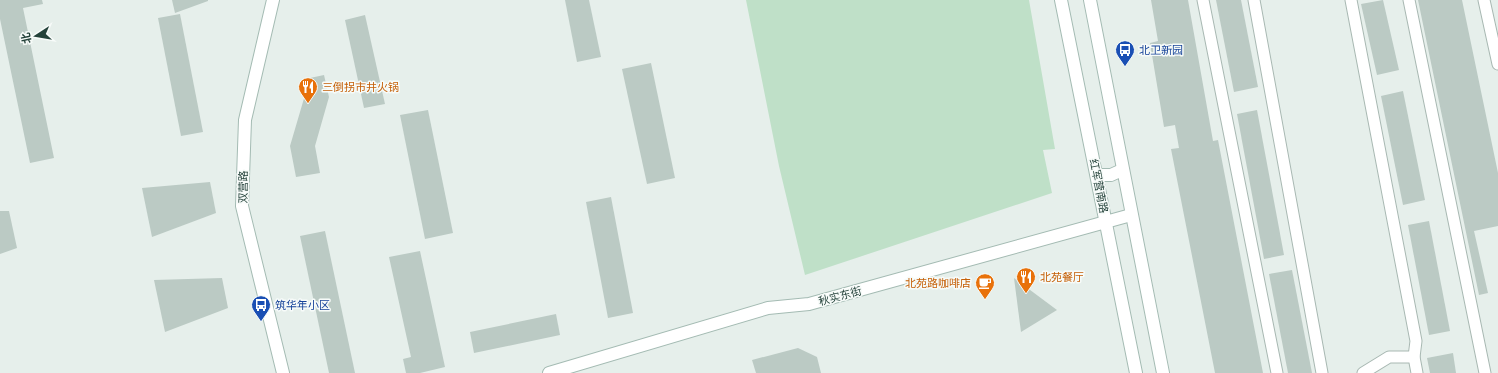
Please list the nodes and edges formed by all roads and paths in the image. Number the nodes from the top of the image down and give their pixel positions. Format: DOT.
graph roads {
  1 [pos="273,0"];
  2 [pos="1061,0"];
  3 [pos="1090,0"];
  4 [pos="1203,0"];
  5 [pos="1254,0"];
  6 [pos="1350,0"];
  7 [pos="1409,0"];
  8 [pos="1484,0"];
  9 [pos="1496,40"];
  10 [pos="1498,64"];
  11 [pos="1122,170"];
  12 [pos="1097,175"];
  13 [pos="1131,215"];
  14 [pos="1106,222"];
  15 [pos="1414,357"];
  16 [pos="283,373"];
  17 [pos="549,373"];
  18 [pos="1136,373"];
  19 [pos="1162,373"];
  20 [pos="1277,373"];
  21 [pos="1322,373"];
  22 [pos="1363,373"];
  23 [pos="1417,373"];
  24 [pos="1485,373"];
  1 -- 16 [label="street, 双营路"];
  2 -- 12 [label="street, 红军营南路"];
  3 -- 11 [label="street"];
  4 -- 20 [label="street"];
  5 -- 21 [label="street"];
  6 -- 15 [label="street"];
  7 -- 24 [label="street"];
  8 -- 9 [label="street"];
  9 -- 10 [label="street"];
  11 -- 12 [label="street"];
  11 -- 13 [label="street"];
  12 -- 14 [label="street, 红军营南路"];
  13 -- 14 [label="street, 秋实东街"];
  13 -- 19 [label="street"];
  14 -- 17 [label="street, 秋实东街"];
  14 -- 18 [label="street, 红军营南路"];
  15 -- 22 [label="street"];
  15 -- 23 [label="street"];
}
